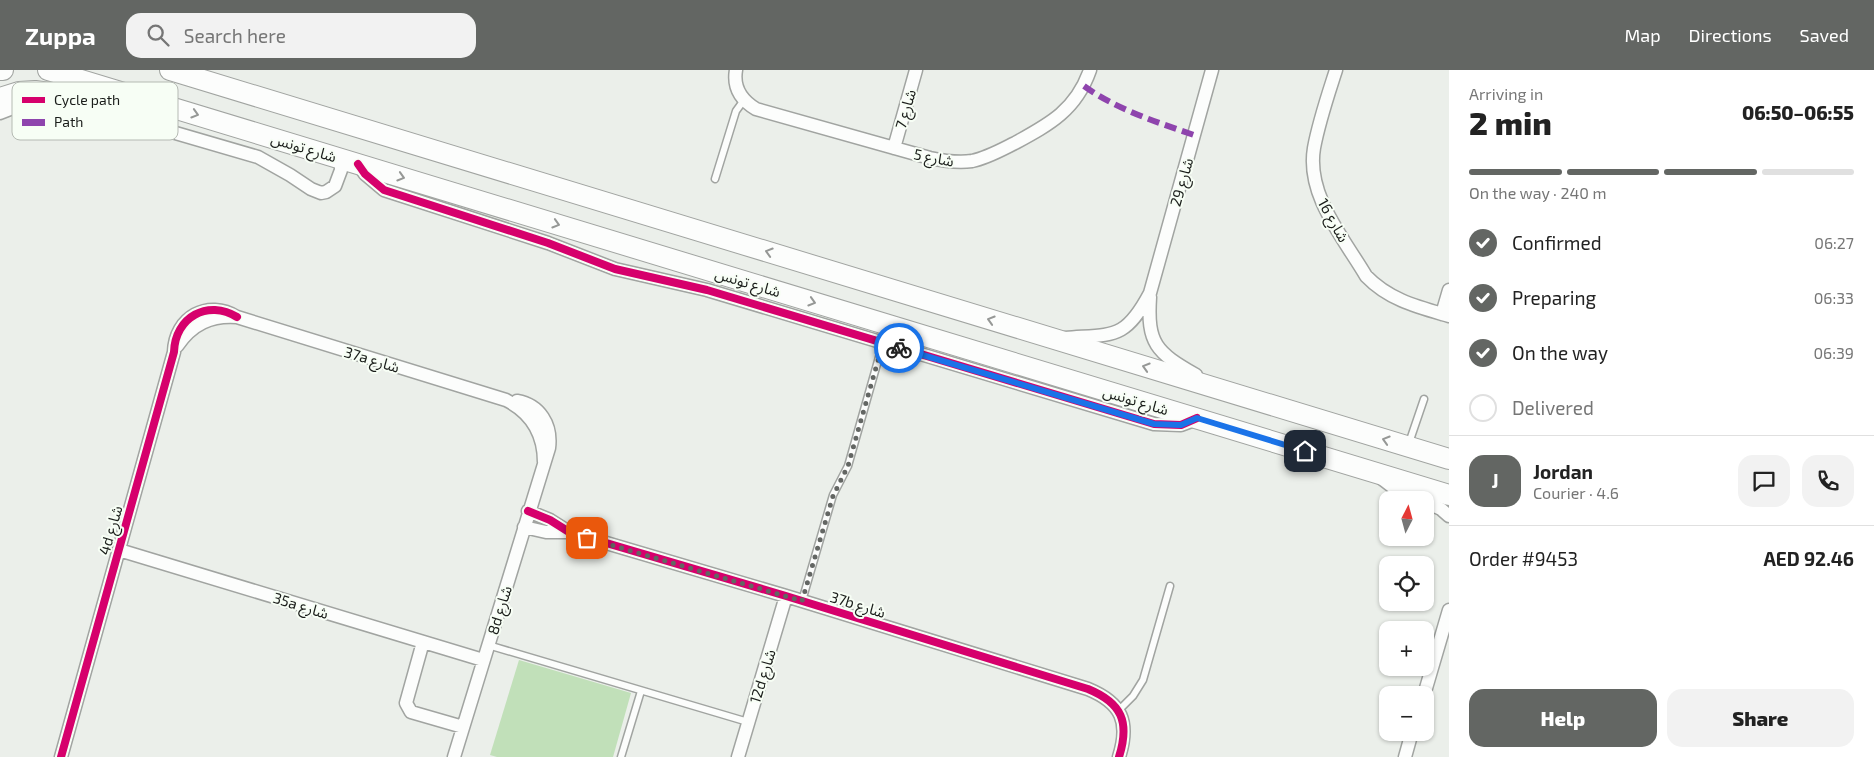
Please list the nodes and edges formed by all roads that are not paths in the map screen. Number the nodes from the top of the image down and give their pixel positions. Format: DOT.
graph roads {
  1 [pos="48,70"];
  2 [pos="170,70"];
  3 [pos="736,70"];
  4 [pos="743,70"];
  5 [pos="916,70"];
  6 [pos="1090,70"];
  7 [pos="1212,70"];
  8 [pos="1336,70"];
  9 [pos="89,82"];
  10 [pos="12,94"];
  11 [pos="0,98"];
  12 [pos="744,100"];
  13 [pos="12,108"];
  14 [pos="178,108"];
  15 [pos="0,113"];
  16 [pos="776,114"];
  17 [pos="178,134"];
  18 [pos="894,148"];
  19 [pos="349,161"];
  20 [pos="715,179"];
  21 [pos="1449,290"];
  22 [pos="1150,293"];
  23 [pos="1446,315"];
  24 [pos="196,320"];
  25 [pos="1052,338"];
  26 [pos="883,343"];
  27 [pos="1220,389"];
  28 [pos="1424,399"];
  29 [pos="1197,418"];
  30 [pos="540,422"];
  31 [pos="1408,447"];
  32 [pos="1449,459"];
  33 [pos="1376,473"];
  34 [pos="1398,491"];
  35 [pos="1449,495"];
  36 [pos="1434,506"];
  37 [pos="528,511"];
  38 [pos="1449,516"];
  39 [pos="524,527"];
  40 [pos="569,532"];
  41 [pos="119,550"];
  42 [pos="1170,586"];
  43 [pos="786,596"];
  44 [pos="802,601"];
  45 [pos="1449,610"];
  46 [pos="423,642"];
  47 [pos="488,645"];
  48 [pos="483,660"];
  49 [pos="1427,686"];
  50 [pos="641,691"];
  51 [pos="1119,710"];
  52 [pos="748,722"];
  53 [pos="463,727"];
  54 [pos="1409,741"];
  55 [pos="61,757"];
  56 [pos="454,757"];
  57 [pos="621,757"];
  58 [pos="738,757"];
  59 [pos="1119,757"];
  60 [pos="1405,757"];
  1 -- 9 [label="main road, شارع تونس"];
  25 -- 2 [label="main road, one-way"];
  3 -- 12 [label="street"];
  4 -- 16 [label="street, شارع 5"];
  5 -- 18 [label="street, شارع 7"];
  6 -- 18 [label="street, شارع 5"];
  7 -- 22 [label="street, شارع 29"];
  8 -- 23 [label="street, شارع 16"];
  10 -- 11 [label="main road"];
  12 -- 16 [label="street, شارع 5"];
  12 -- 20 [label="lane"];
  13 -- 15 [label="street"];
  14 -- 19 [label="main road, شارع تونس, one-way"];
  16 -- 18 [label="street, شارع 5"];
  17 -- 19 [label="street"];
  19 -- 26 [label="street"];
  19 -- 29 [label="main road, شارع تونس, one-way"];
  21 -- 23 [label="street"];
  22 -- 25 [label="street, شارع 29"];
  22 -- 27 [label="street, شارع 29"];
  24 -- 30 [label="street, 37a شارع"];
  24 -- 41 [label="street, 4d شارع"];
  27 -- 25 [label="main road, one-way"];
  26 -- 29 [label="street"];
  26 -- 44 [label="lane"];
  31 -- 27 [label="main road, one-way"];
  28 -- 31 [label="lane"];
  29 -- 33 [label="main road, شارع تونس"];
  30 -- 37 [label="street, 8d شارع"];
  31 -- 32 [label="main road"];
  33 -- 34 [label="street"];
  33 -- 35 [label="main road, شارع تونس"];
  36 -- 38 [label="street"];
  37 -- 39 [label="street, 8d شارع"];
  37 -- 40 [label="street, 37b شارع"];
  39 -- 40 [label="street, 37b شارع"];
  39 -- 47 [label="street, 8d شارع"];
  40 -- 43 [label="street, 37b شارع"];
  41 -- 46 [label="street, 35a شارع"];
  41 -- 55 [label="street, 4d شارع"];
  42 -- 51 [label="lane"];
  43 -- 44 [label="street, 37b شارع"];
  43 -- 52 [label="street, 12d شارع"];
  44 -- 51 [label="street, 37b شارع"];
  45 -- 49 [label="street"];
  46 -- 48 [label="street, 35a شارع"];
  46 -- 53 [label="street"];
  47 -- 48 [label="street, 8d شارع"];
  47 -- 50 [label="lane"];
  48 -- 53 [label="street, 8d شارع"];
  50 -- 52 [label="lane"];
  50 -- 57 [label="lane"];
  51 -- 59 [label="street"];
  52 -- 58 [label="street, 12d شارع"];
  53 -- 56 [label="street, 8d شارع"];
  54 -- 60 [label="street"];
}
